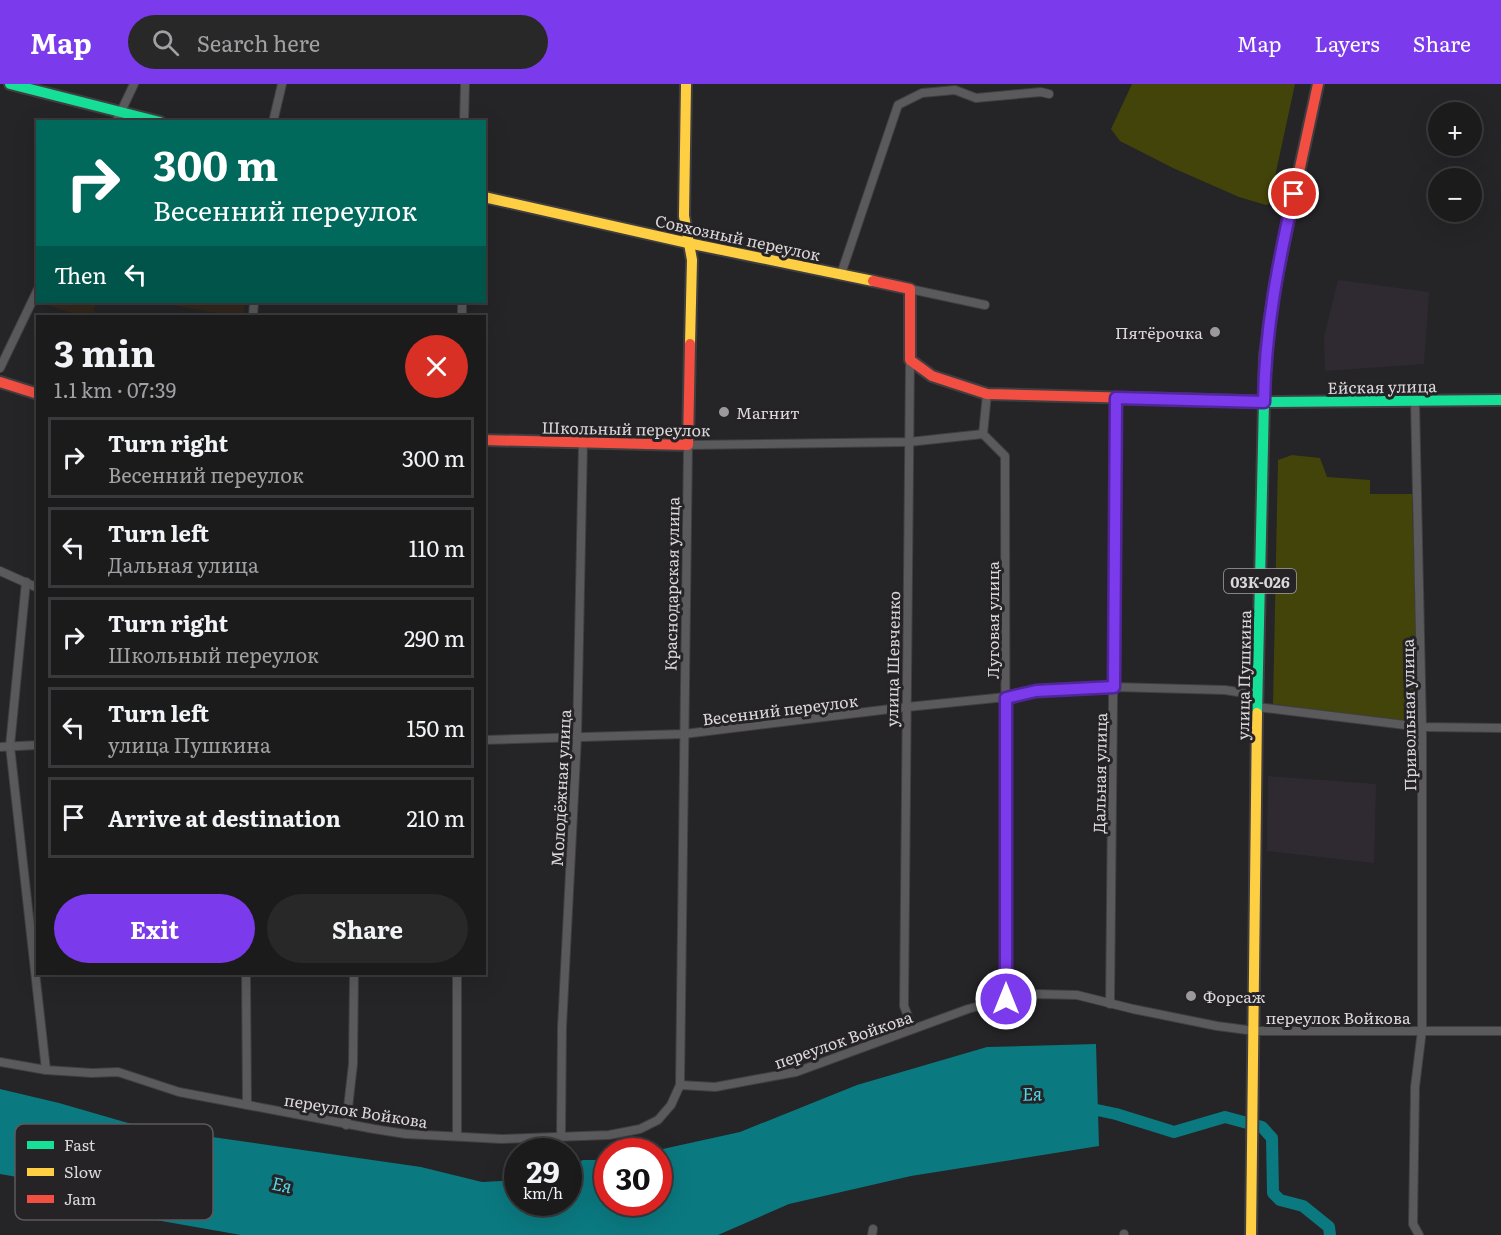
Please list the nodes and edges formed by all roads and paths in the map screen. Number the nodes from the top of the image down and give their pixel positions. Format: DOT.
graph roads {
  1 [pos="10,84"];
  2 [pos="134,84"];
  3 [pos="282,84"];
  4 [pos="465,84"];
  5 [pos="686,84"];
  6 [pos="1318,84"];
  7 [pos="1049,94"];
  8 [pos="119,117"];
  9 [pos="144,120"];
  10 [pos="273,120"];
  11 [pos="464,120"];
  12 [pos="486,197"];
  13 [pos="688,243"];
  14 [pos="841,274"];
  15 [pos="910,289"];
  16 [pos="36,293"];
  17 [pos="985,305"];
  18 [pos="910,360"];
  19 [pos="1,365"];
  20 [pos="0,382"];
  21 [pos="36,393"];
  22 [pos="987,394"];
  23 [pos="1116,398"];
  24 [pos="1501,400"];
  25 [pos="1415,401"];
  26 [pos="1264,402"];
  27 [pos="983,434"];
  28 [pos="486,440"];
  29 [pos="583,442"];
  30 [pos="909,442"];
  31 [pos="688,445"];
  32 [pos="0,572"];
  33 [pos="26,582"];
  34 [pos="36,587"];
  35 [pos="1114,687"];
  36 [pos="1006,698"];
  37 [pos="1257,701"];
  38 [pos="906,707"];
  39 [pos="1422,727"];
  40 [pos="1501,728"];
  41 [pos="684,734"];
  42 [pos="577,737"];
  43 [pos="486,740"];
  44 [pos="36,745"];
  45 [pos="10,746"];
  46 [pos="0,747"];
  47 [pos="246,975"];
  48 [pos="354,975"];
  49 [pos="457,975"];
  50 [pos="1006,999"];
  51 [pos="1110,1004"];
  52 [pos="913,1029"];
  53 [pos="1255,1030"];
  54 [pos="1422,1030"];
  55 [pos="1501,1031"];
  56 [pos="0,1062"];
  57 [pos="46,1070"];
  58 [pos="680,1085"];
  59 [pos="247,1105"];
  60 [pos="346,1125"];
  61 [pos="561,1135"];
  62 [pos="457,1136"];
  63 [pos="1251,1235"];
  64 [pos="1419,1235"];
  1 -- 8 [label="street"];
  2 -- 8 [label="street"];
  3 -- 10 [label="street"];
  4 -- 11 [label="street"];
  5 -- 13 [label="street, Краснодарская улица"];
  6 -- 26 [label="street, улица Пушкина / 03К-026"];
  7 -- 14 [label="street"];
  8 -- 9 [label="street"];
  12 -- 13 [label="street, Совхозный переулок"];
  13 -- 14 [label="street, Совхозный переулок"];
  13 -- 31 [label="street, Краснодарская улица"];
  14 -- 15 [label="street, Совхозный переулок"];
  15 -- 17 [label="street, Совхозный переулок"];
  15 -- 18 [label="street, улица Шевченко"];
  16 -- 19 [label="street"];
  18 -- 22 [label="street"];
  18 -- 30 [label="street, улица Шевченко"];
  20 -- 21 [label="street"];
  22 -- 23 [label="street"];
  22 -- 27 [label="street"];
  23 -- 26 [label="street"];
  23 -- 35 [label="street, Дальная улица"];
  24 -- 25 [label="street, Ейская улица"];
  25 -- 26 [label="street, Ейская улица"];
  25 -- 39 [label="street, Привольная улица"];
  26 -- 37 [label="street, улица Пушкина / 03К-026"];
  27 -- 30 [label="street, Школьный переулок"];
  27 -- 36 [label="street, Луговая улица"];
  28 -- 29 [label="street, Школьный переулок"];
  29 -- 31 [label="street, Школьный переулок"];
  29 -- 42 [label="street, Молодёжная улица"];
  30 -- 31 [label="street, Школьный переулок"];
  30 -- 38 [label="street, улица Шевченко"];
  31 -- 41 [label="street, Краснодарская улица"];
  32 -- 33 [label="street"];
  33 -- 34 [label="street"];
  33 -- 45 [label="street"];
  35 -- 36 [label="street, Весенний переулок"];
  35 -- 37 [label="street, Весенний переулок"];
  35 -- 51 [label="street, Дальная улица"];
  36 -- 38 [label="street, Весенний переулок"];
  36 -- 50 [label="street, Луговая улица"];
  37 -- 39 [label="street, Весенний переулок"];
  37 -- 53 [label="street, улица Пушкина / 03К-026"];
  38 -- 41 [label="street, Весенний переулок"];
  38 -- 52 [label="street, улица Шевченко"];
  39 -- 40 [label="street, Весенний переулок"];
  39 -- 54 [label="street, Привольная улица"];
  41 -- 42 [label="street, Весенний переулок"];
  41 -- 58 [label="street, Краснодарская улица"];
  42 -- 43 [label="street, Весенний переулок"];
  42 -- 61 [label="street, Молодёжная улица"];
  44 -- 45 [label="street"];
  45 -- 46 [label="street"];
  45 -- 57 [label="street"];
  47 -- 59 [label="street"];
  48 -- 60 [label="street"];
  49 -- 62 [label="street"];
  50 -- 51 [label="street, переулок Войкова"];
  50 -- 52 [label="street, переулок Войкова"];
  51 -- 53 [label="street, переулок Войкова"];
  52 -- 58 [label="street, переулок Войкова"];
  53 -- 54 [label="street, переулок Войкова"];
  53 -- 63 [label="street, улица Пушкина / 03К-026"];
  54 -- 55 [label="street, переулок Войкова"];
  54 -- 64 [label="street, Привольная улица"];
  56 -- 57 [label="street, переулок Войкова"];
  57 -- 59 [label="street, переулок Войкова"];
  58 -- 61 [label="street, переулок Войкова"];
  59 -- 60 [label="street, переулок Войкова"];
  60 -- 62 [label="street, переулок Войкова"];
  61 -- 62 [label="street, переулок Войкова"];
}
